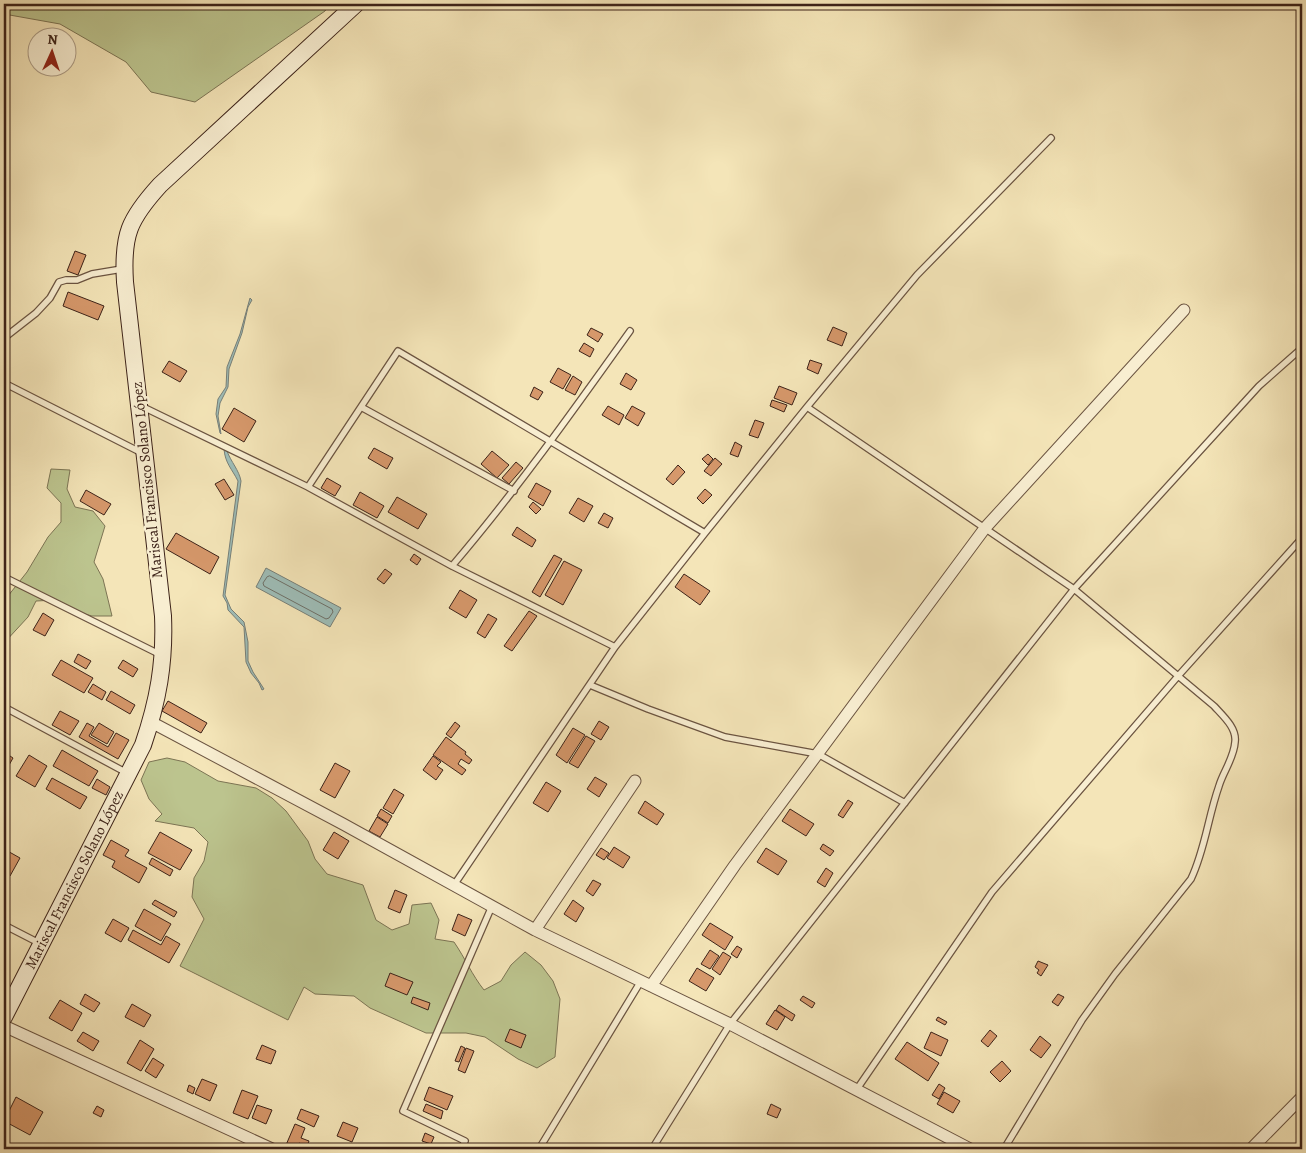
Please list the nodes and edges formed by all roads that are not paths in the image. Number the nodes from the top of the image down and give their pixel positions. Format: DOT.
graph roads {
  1 [pos="356,4"];
  2 [pos="1051,138"];
  3 [pos="124,268"];
  4 [pos="1184,310"];
  5 [pos="630,331"];
  6 [pos="4,338"];
  7 [pos="1302,348"];
  8 [pos="4,383"];
  9 [pos="139,405"];
  10 [pos="361,407"];
  11 [pos="807,407"];
  12 [pos="551,441"];
  13 [pos="144,454"];
  14 [pos="308,487"];
  15 [pos="514,490"];
  16 [pos="985,528"];
  17 [pos="704,533"];
  18 [pos="1302,538"];
  19 [pos="452,566"];
  20 [pos="4,577"];
  21 [pos="1074,588"];
  22 [pos="615,647"];
  23 [pos="164,656"];
  24 [pos="1179,676"];
  25 [pos="590,685"];
  26 [pos="4,707"];
  27 [pos="151,722"];
  28 [pos="818,754"];
  29 [pos="129,774"];
  30 [pos="635,782"];
  31 [pos="905,803"];
  32 [pos="454,884"];
  33 [pos="492,906"];
  34 [pos="4,925"];
  35 [pos="535,930"];
  36 [pos="41,944"];
  37 [pos="646,983"];
  38 [pos="4,1017"];
  39 [pos="730,1024"];
  40 [pos="4,1026"];
  41 [pos="857,1090"];
  42 [pos="1302,1098"];
  43 [pos="272,1149"];
  44 [pos="461,1149"];
  45 [pos="540,1149"];
  46 [pos="652,1149"];
  47 [pos="970,1149"];
  48 [pos="1004,1149"];
  49 [pos="1251,1149"];
  1 -- 3 [label="main road, Mariscal Francisco Solano López"];
  2 -- 11 [label="lane"];
  3 -- 6 [label="lane"];
  3 -- 9 [label="main road, Mariscal Francisco Solano López"];
  4 -- 16 [label="street"];
  5 -- 12 [label="lane"];
  7 -- 21 [label="lane"];
  8 -- 13 [label="lane"];
  9 -- 13 [label="main road, Mariscal Francisco Solano López"];
  9 -- 14 [label="lane"];
  10 -- 12 [label="lane"];
  10 -- 14 [label="lane"];
  10 -- 15 [label="lane"];
  11 -- 16 [label="lane"];
  11 -- 17 [label="lane"];
  12 -- 15 [label="lane"];
  12 -- 17 [label="lane"];
  13 -- 23 [label="main road, Mariscal Francisco Solano López"];
  14 -- 19 [label="lane"];
  15 -- 19 [label="lane"];
  16 -- 21 [label="lane"];
  16 -- 28 [label="street"];
  17 -- 22 [label="lane"];
  18 -- 24 [label="lane"];
  19 -- 22 [label="lane"];
  20 -- 23 [label="lane"];
  21 -- 24 [label="lane"];
  21 -- 31 [label="lane"];
  22 -- 25 [label="lane"];
  23 -- 27 [label="main road, Mariscal Francisco Solano López"];
  24 -- 41 [label="lane"];
  24 -- 48 [label="lane"];
  25 -- 28 [label="lane"];
  25 -- 32 [label="lane"];
  26 -- 29 [label="lane"];
  27 -- 29 [label="main road, Mariscal Francisco Solano López"];
  27 -- 32 [label="street"];
  28 -- 31 [label="lane"];
  28 -- 37 [label="street"];
  29 -- 36 [label="main road, Mariscal Francisco Solano López"];
  30 -- 35 [label="street"];
  31 -- 39 [label="lane"];
  32 -- 33 [label="street"];
  33 -- 35 [label="street"];
  33 -- 44 [label="lane"];
  34 -- 36 [label="lane"];
  35 -- 37 [label="street"];
  36 -- 38 [label="main road, Mariscal Francisco Solano López"];
  37 -- 39 [label="street"];
  37 -- 45 [label="lane"];
  39 -- 41 [label="street"];
  39 -- 46 [label="lane"];
  40 -- 43 [label="street"];
  41 -- 47 [label="street"];
  42 -- 49 [label="street"];
}
